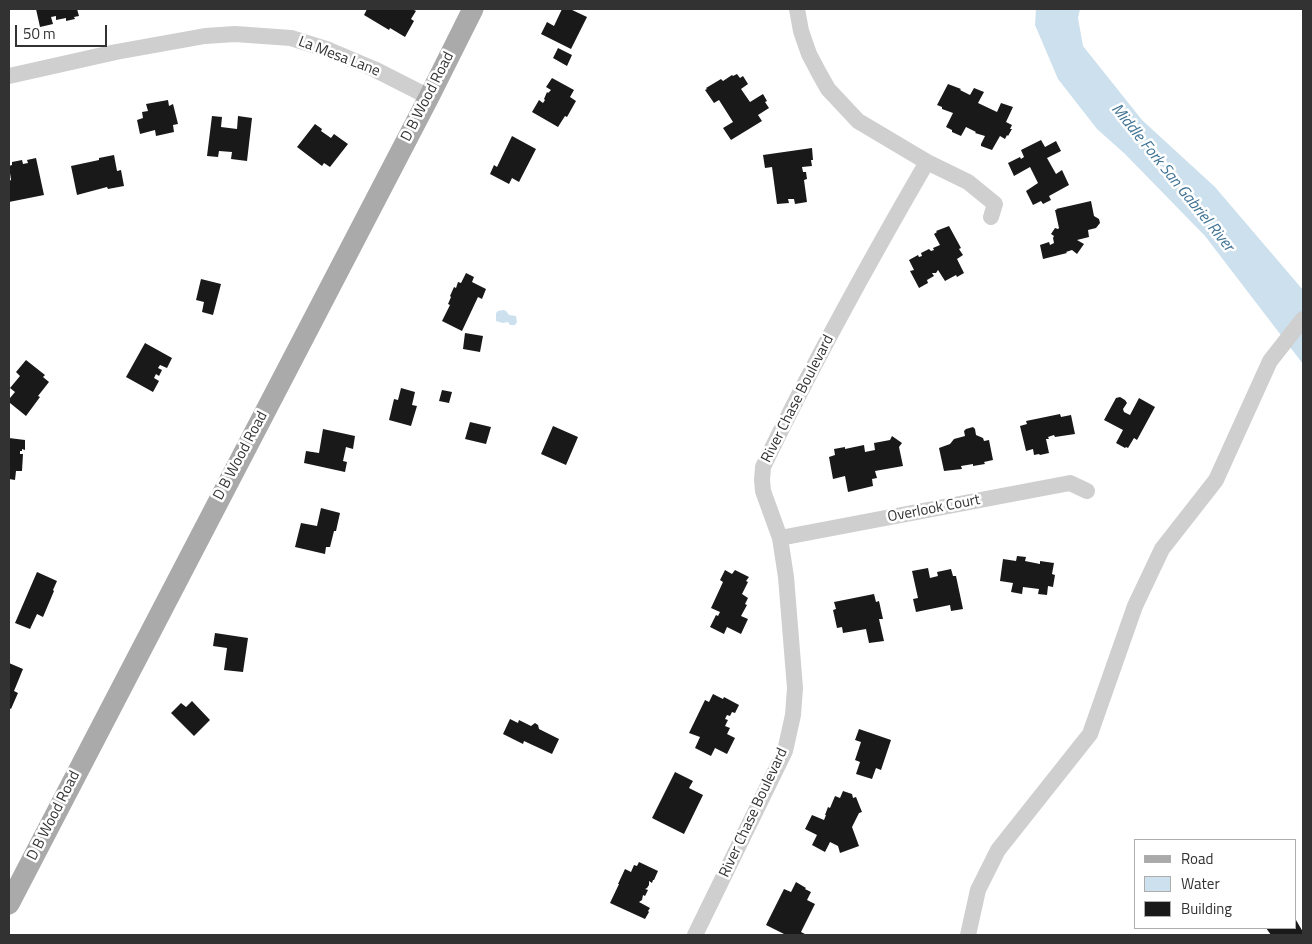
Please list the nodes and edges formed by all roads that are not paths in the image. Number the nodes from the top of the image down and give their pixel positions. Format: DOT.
graph roads {
  1 [pos="473,9"];
  2 [pos="797,9"];
  3 [pos="9,76"];
  4 [pos="429,97"];
  5 [pos="927,162"];
  6 [pos="991,217"];
  7 [pos="1303,319"];
  8 [pos="1088,491"];
  9 [pos="780,538"];
  10 [pos="9,904"];
  11 [pos="695,935"];
  12 [pos="968,935"];
  1 -- 4 [label="main road, D B Wood Road"];
  2 -- 5 [label="street"];
  3 -- 4 [label="street, La Mesa Lane"];
  4 -- 10 [label="main road, D B Wood Road"];
  5 -- 6 [label="street"];
  5 -- 9 [label="street, River Chase Boulevard"];
  7 -- 12 [label="street"];
  8 -- 9 [label="street, Overlook Court"];
  9 -- 11 [label="street, River Chase Boulevard"];
}
